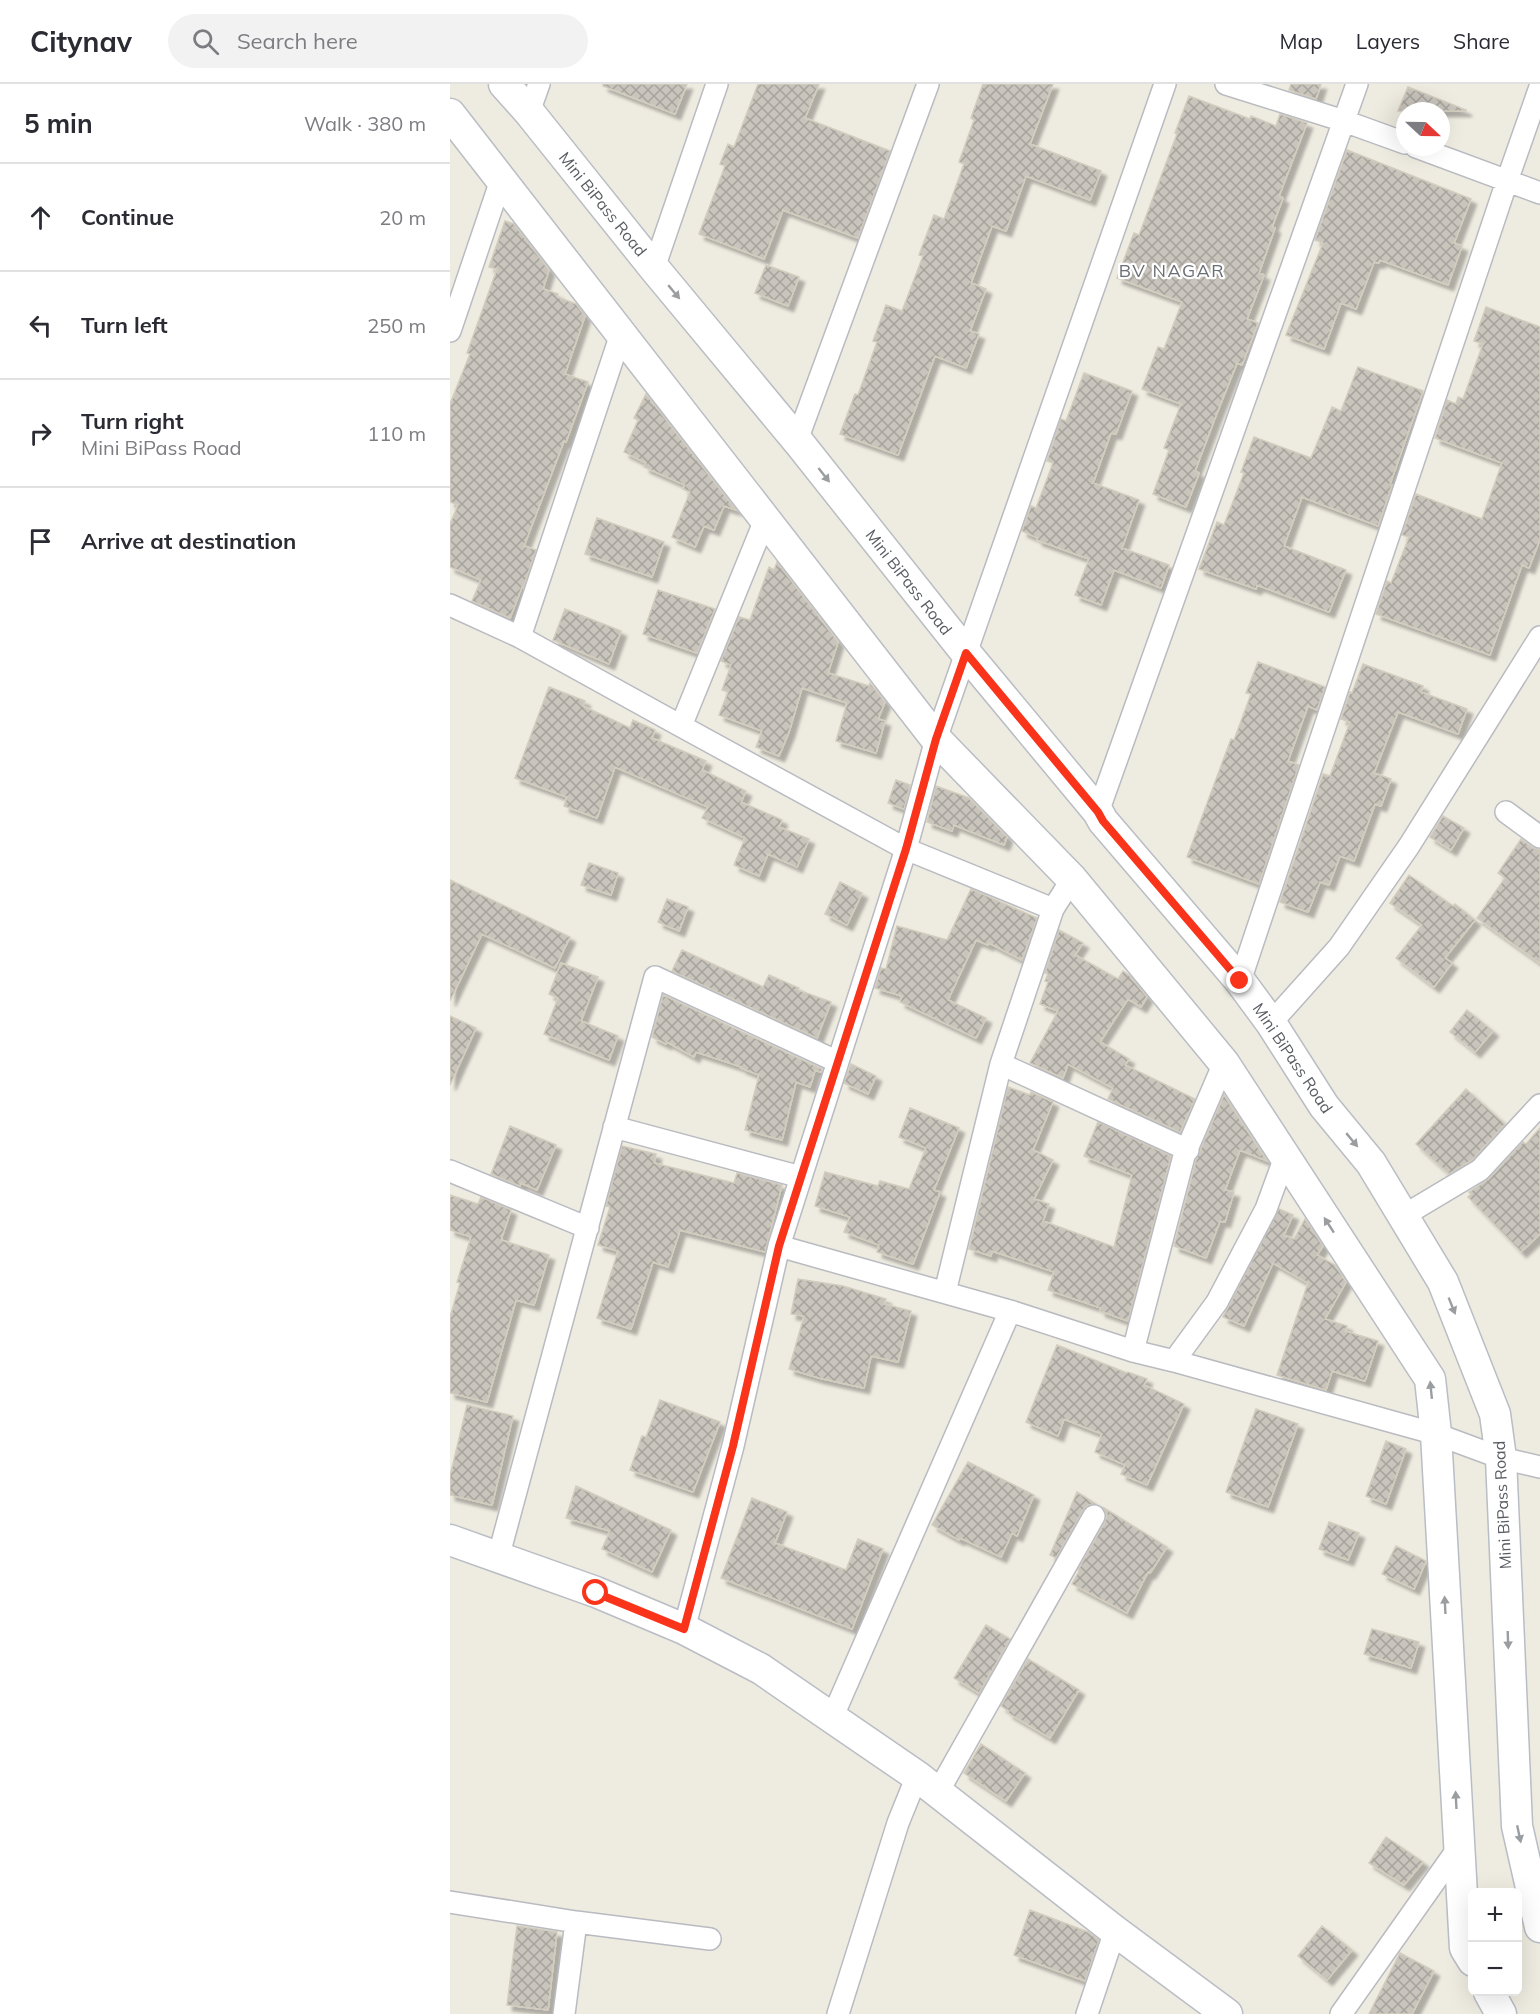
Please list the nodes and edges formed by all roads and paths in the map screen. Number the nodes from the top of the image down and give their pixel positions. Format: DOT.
graph roads {
  1 [pos="504,84"];
  2 [pos="539,84"];
  3 [pos="717,84"];
  4 [pos="928,84"];
  5 [pos="1165,84"];
  6 [pos="1226,84"];
  7 [pos="1357,84"];
  8 [pos="1540,87"];
  9 [pos="529,112"];
  10 [pos="450,114"];
  11 [pos="1344,120"];
  12 [pos="1396,140"];
  13 [pos="1440,156"];
  14 [pos="501,180"];
  15 [pos="1507,181"];
  16 [pos="1540,192"];
  17 [pos="654,268"];
  18 [pos="450,331"];
  19 [pos="621,334"];
  20 [pos="796,440"];
  21 [pos="765,520"];
  22 [pos="450,605"];
  23 [pos="520,637"];
  24 [pos="1540,637"];
  25 [pos="966,653"];
  26 [pos="681,726"];
  27 [pos="936,739"];
  28 [pos="1098,812"];
  29 [pos="1506,812"];
  30 [pos="1540,837"];
  31 [pos="906,849"];
  32 [pos="1072,879"];
  33 [pos="1053,909"];
  34 [pos="1240,981"];
  35 [pos="1271,1023"];
  36 [pos="838,1062"];
  37 [pos="1224,1063"];
  38 [pos="1001,1064"];
  39 [pos="1540,1106"];
  40 [pos="614,1127"];
  41 [pos="1188,1150"];
  42 [pos="1285,1157"];
  43 [pos="450,1171"];
  44 [pos="801,1177"];
  45 [pos="1403,1216"];
  46 [pos="588,1228"];
  47 [pos="779,1246"];
  48 [pos="945,1292"];
  49 [pos="1010,1311"];
  50 [pos="1133,1352"];
  51 [pos="1174,1360"];
  52 [pos="1436,1434"];
  53 [pos="1501,1458"];
  54 [pos="1540,1467"];
  55 [pos="1094,1516"];
  56 [pos="450,1540"];
  57 [pos="498,1558"];
  58 [pos="684,1629"];
  59 [pos="832,1718"];
  60 [pos="927,1784"];
  61 [pos="1459,1847"];
  62 [pos="450,1902"];
  63 [pos="576,1922"];
  64 [pos="1540,1927"];
  65 [pos="1115,1931"];
  66 [pos="710,1939"];
  67 [pos="1468,1953"];
  68 [pos="1491,1996"];
  69 [pos="564,2014"];
  70 [pos="838,2014"];
  71 [pos="1087,2014"];
  72 [pos="1227,2014"];
  73 [pos="1341,2014"];
  74 [pos="1501,2014"];
  1 -- 9 [label="street, Mini BiPass Road"];
  2 -- 9 [label="street"];
  3 -- 17 [label="street"];
  4 -- 20 [label="street"];
  5 -- 25 [label="street"];
  6 -- 11 [label="street"];
  7 -- 11 [label="street"];
  8 -- 15 [label="street"];
  9 -- 17 [label="street, Mini BiPass Road"];
  10 -- 14 [label="street"];
  11 -- 12 [label="street"];
  11 -- 28 [label="street"];
  13 -- 15 [label="street"];
  14 -- 18 [label="street"];
  14 -- 19 [label="street"];
  15 -- 16 [label="street"];
  15 -- 34 [label="street"];
  17 -- 20 [label="street, Mini BiPass Road, one-way"];
  19 -- 21 [label="street"];
  19 -- 23 [label="street"];
  20 -- 25 [label="street, Mini BiPass Road, one-way"];
  21 -- 26 [label="street"];
  21 -- 27 [label="street"];
  22 -- 23 [label="street"];
  23 -- 26 [label="street"];
  24 -- 35 [label="street"];
  25 -- 27 [label="street"];
  25 -- 28 [label="street, Mini BiPass Road"];
  26 -- 31 [label="street"];
  27 -- 31 [label="street"];
  27 -- 32 [label="street"];
  28 -- 34 [label="street, Mini BiPass Road"];
  29 -- 30 [label="street"];
  31 -- 33 [label="street"];
  31 -- 36 [label="street"];
  32 -- 33 [label="street"];
  32 -- 37 [label="street"];
  33 -- 38 [label="street"];
  34 -- 35 [label="street, Mini BiPass Road"];
  35 -- 45 [label="street, Mini BiPass Road, one-way"];
  36 -- 40 [label="street"];
  36 -- 44 [label="street"];
  37 -- 41 [label="street"];
  37 -- 42 [label="street"];
  38 -- 41 [label="street"];
  38 -- 48 [label="street"];
  39 -- 45 [label="street"];
  40 -- 44 [label="street"];
  40 -- 46 [label="street"];
  41 -- 50 [label="street"];
  42 -- 51 [label="street"];
  52 -- 42 [label="street, one-way"];
  43 -- 46 [label="street"];
  44 -- 47 [label="street"];
  45 -- 53 [label="street, Mini BiPass Road, one-way"];
  46 -- 57 [label="street"];
  47 -- 48 [label="street"];
  47 -- 58 [label="street"];
  48 -- 49 [label="street"];
  49 -- 50 [label="street"];
  49 -- 59 [label="street"];
  50 -- 51 [label="street"];
  51 -- 52 [label="street"];
  52 -- 53 [label="street"];
  61 -- 52 [label="street, one-way"];
  53 -- 54 [label="street"];
  53 -- 64 [label="street, Mini BiPass Road, one-way"];
  55 -- 60 [label="street"];
  56 -- 57 [label="street"];
  57 -- 58 [label="street"];
  58 -- 59 [label="street"];
  59 -- 60 [label="street"];
  60 -- 65 [label="street"];
  60 -- 70 [label="street"];
  61 -- 67 [label="street"];
  61 -- 73 [label="street"];
  62 -- 63 [label="street"];
  63 -- 66 [label="street"];
  63 -- 69 [label="street"];
  65 -- 71 [label="street"];
  65 -- 72 [label="street"];
  68 -- 74 [label="street"];
}
